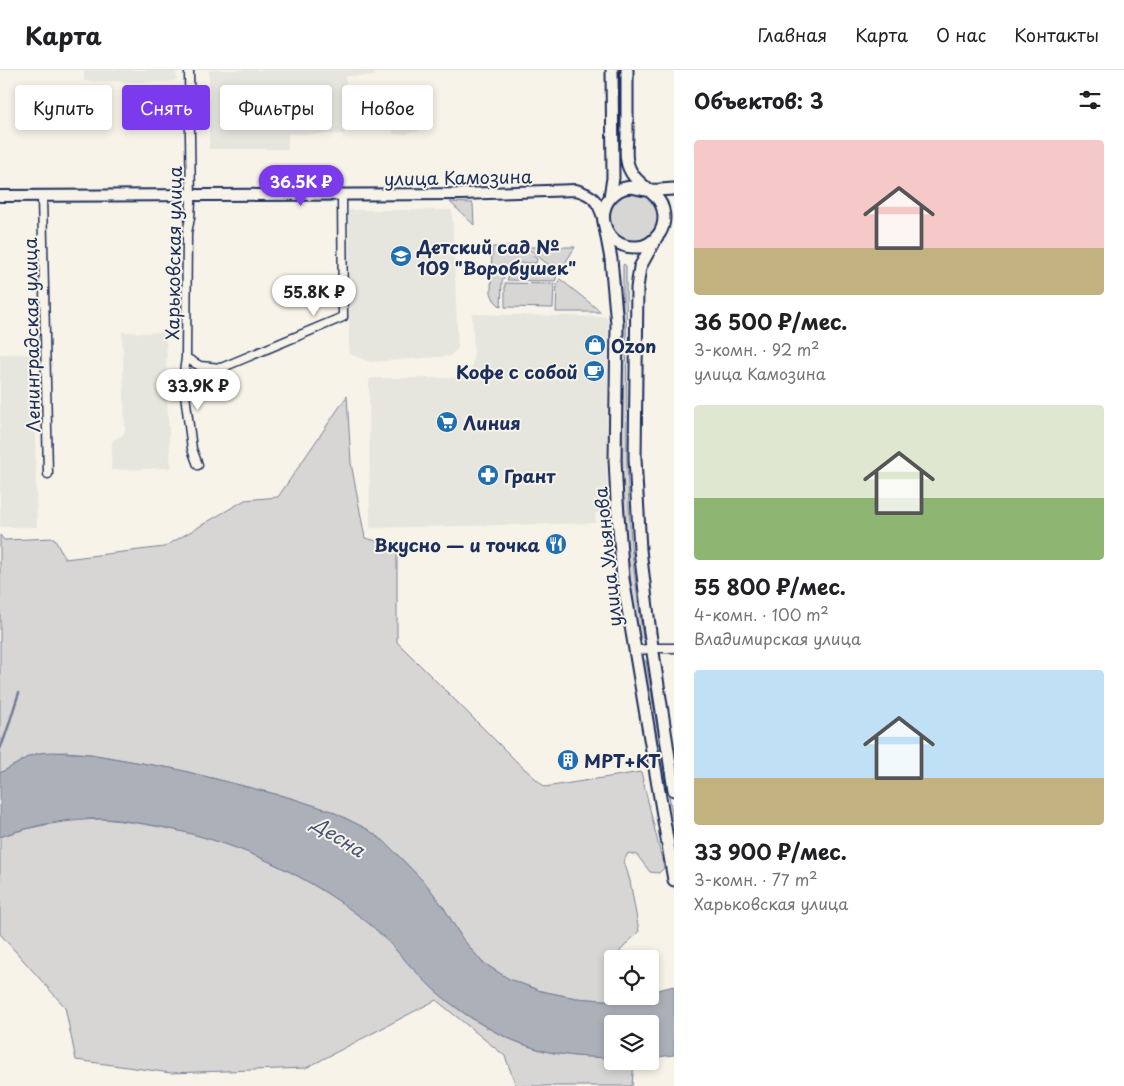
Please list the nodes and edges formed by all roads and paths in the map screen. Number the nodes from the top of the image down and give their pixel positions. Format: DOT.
graph roads {
  1 [pos="189,70"];
  2 [pos="612,70"];
  3 [pos="627,70"];
  4 [pos="674,189"];
  5 [pos="647,190"];
  6 [pos="191,195"];
  7 [pos="342,195"];
  8 [pos="0,196"];
  9 [pos="42,196"];
  10 [pos="610,197"];
  11 [pos="674,217"];
  12 [pos="604,222"];
  13 [pos="658,234"];
  14 [pos="186,358"];
  15 [pos="198,466"];
  16 [pos="48,474"];
  17 [pos="653,648"];
  18 [pos="674,648"];
  19 [pos="635,651"];
  20 [pos="674,790"];
  21 [pos="674,880"];
  1 -- 6 [label="street, Харьковская улица"];
  2 -- 10 [label="main road"];
  3 -- 5 [label="main road"];
  4 -- 5 [label="main road"];
  5 -- 10 [label="main road"];
  5 -- 13 [label="main road"];
  6 -- 7 [label="street, улица Камозина"];
  6 -- 9 [label="street, улица Камозина"];
  6 -- 14 [label="street, Харьковская улица"];
  7 -- 12 [label="street, улица Камозина"];
  7 -- 14 [label="street"];
  8 -- 9 [label="street, улица Камозина"];
  9 -- 16 [label="street, Ленинградская улица"];
  10 -- 12 [label="main road"];
  11 -- 13 [label="main road"];
  12 -- 13 [label="main road"];
  12 -- 19 [label="main road, улица Ульянова"];
  13 -- 17 [label="main road, улица Ульянова"];
  14 -- 15 [label="street, Харьковская улица"];
  17 -- 18 [label="street"];
  17 -- 19 [label="street"];
  17 -- 20 [label="main road, улица Ульянова"];
  19 -- 21 [label="main road, улица Ульянова"];
}
